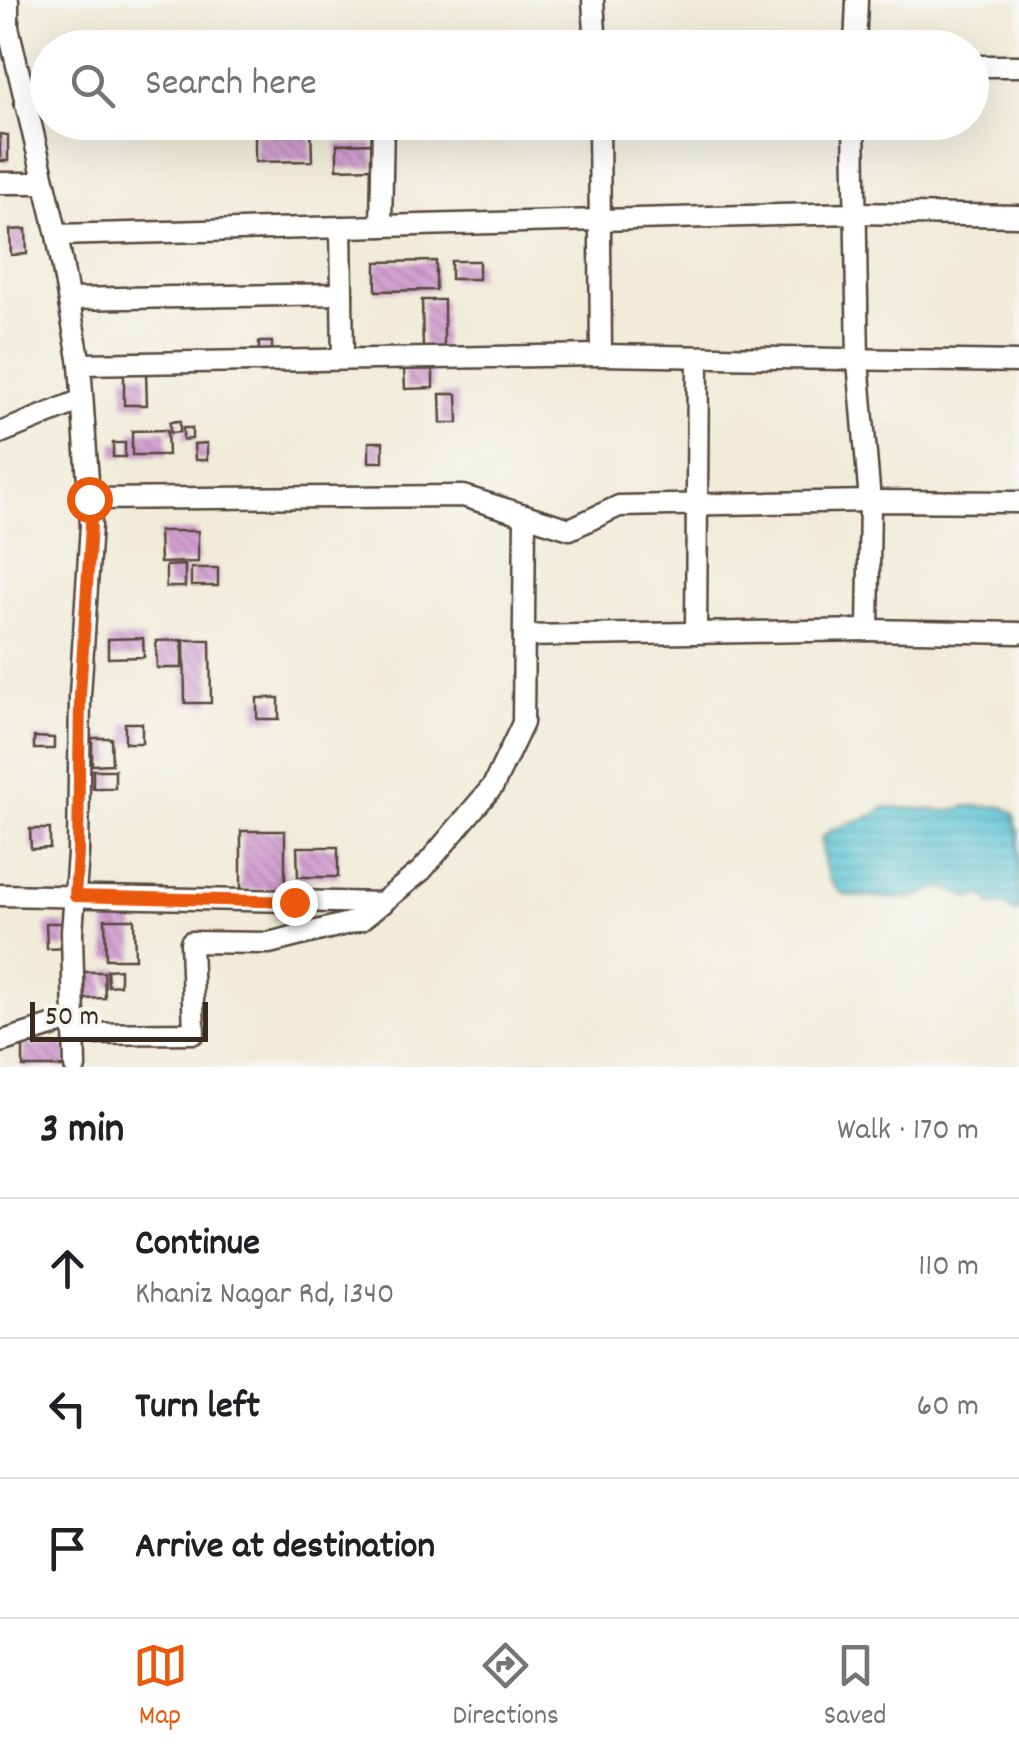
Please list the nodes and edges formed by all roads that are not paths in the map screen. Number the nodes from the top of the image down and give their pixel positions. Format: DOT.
graph roads {
  1 [pos="8,0"];
  2 [pos="593,0"];
  3 [pos="857,0"];
  4 [pos="595,30"];
  5 [pos="856,30"];
  6 [pos="989,66"];
  7 [pos="1019,66"];
  8 [pos="25,102"];
  9 [pos="30,102"];
  10 [pos="30,123"];
  11 [pos="34,140"];
  12 [pos="383,140"];
  13 [pos="599,140"];
  14 [pos="854,140"];
  15 [pos="0,183"];
  16 [pos="44,183"];
  17 [pos="854,212"];
  18 [pos="1019,216"];
  19 [pos="600,219"];
  20 [pos="381,226"];
  21 [pos="341,227"];
  22 [pos="57,234"];
  23 [pos="342,294"];
  24 [pos="69,299"];
  25 [pos="600,355"];
  26 [pos="698,358"];
  27 [pos="344,359"];
  28 [pos="858,361"];
  29 [pos="1019,362"];
  30 [pos="80,364"];
  31 [pos="82,400"];
  32 [pos="0,433"];
  33 [pos="89,499"];
  34 [pos="870,501"];
  35 [pos="1019,502"];
  36 [pos="696,504"];
  37 [pos="525,515"];
  38 [pos="868,630"];
  39 [pos="696,633"];
  40 [pos="1019,633"];
  41 [pos="524,636"];
  42 [pos="0,894"];
  43 [pos="75,896"];
  44 [pos="383,902"];
  45 [pos="74,1026"];
  46 [pos="0,1042"];
  47 [pos="75,1067"];
  1 -- 8 [label="street"];
  2 -- 4 [label="street"];
  3 -- 5 [label="street"];
  6 -- 7 [label="street"];
  8 -- 9 [label="street"];
  8 -- 10 [label="street"];
  11 -- 16 [label="street"];
  12 -- 20 [label="street"];
  13 -- 19 [label="street"];
  14 -- 17 [label="street"];
  15 -- 16 [label="street"];
  16 -- 22 [label="street"];
  17 -- 18 [label="street"];
  17 -- 19 [label="street"];
  17 -- 28 [label="street"];
  19 -- 20 [label="street"];
  19 -- 25 [label="street"];
  20 -- 21 [label="street"];
  21 -- 22 [label="street"];
  21 -- 23 [label="street"];
  22 -- 24 [label="street"];
  23 -- 24 [label="street"];
  23 -- 27 [label="street"];
  24 -- 30 [label="street"];
  25 -- 26 [label="street"];
  25 -- 27 [label="street"];
  26 -- 28 [label="street"];
  26 -- 36 [label="street"];
  27 -- 30 [label="street"];
  28 -- 29 [label="street"];
  28 -- 34 [label="street"];
  30 -- 31 [label="street"];
  31 -- 32 [label="street"];
  31 -- 33 [label="street"];
  33 -- 37 [label="street"];
  33 -- 43 [label="street"];
  34 -- 35 [label="street"];
  34 -- 36 [label="street"];
  34 -- 38 [label="street"];
  36 -- 37 [label="street"];
  36 -- 39 [label="street"];
  37 -- 41 [label="street"];
  38 -- 39 [label="street"];
  38 -- 40 [label="street"];
  39 -- 41 [label="street"];
  41 -- 44 [label="street"];
  42 -- 43 [label="street"];
  43 -- 44 [label="street"];
  43 -- 45 [label="street"];
  44 -- 45 [label="street"];
  45 -- 46 [label="street"];
  45 -- 47 [label="street"];
}
